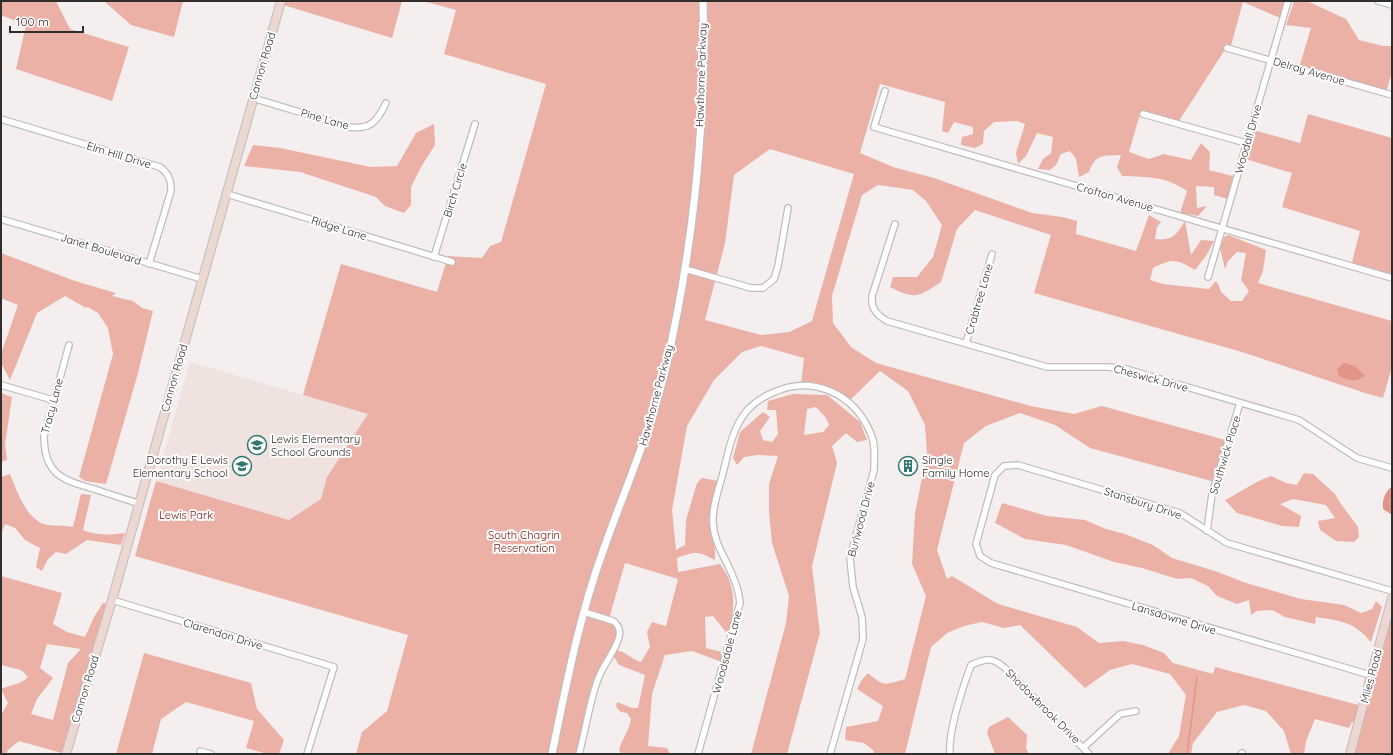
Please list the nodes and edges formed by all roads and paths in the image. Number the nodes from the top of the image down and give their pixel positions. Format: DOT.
graph roads {
  1 [pos="281,1"];
  2 [pos="703,1"];
  3 [pos="1288,1"];
  4 [pos="1378,1"];
  5 [pos="1392,5"];
  6 [pos="1227,48"];
  7 [pos="1270,60"];
  8 [pos="886,91"];
  9 [pos="1392,95"];
  10 [pos="253,98"];
  11 [pos="386,104"];
  12 [pos="1143,114"];
  13 [pos="1,119"];
  14 [pos="475,124"];
  15 [pos="1246,143"];
  16 [pos="227,194"];
  17 [pos="788,208"];
  18 [pos="1,219"];
  19 [pos="895,224"];
  20 [pos="1222,229"];
  21 [pos="992,254"];
  22 [pos="434,257"];
  23 [pos="452,262"];
  24 [pos="149,264"];
  25 [pos="685,269"];
  26 [pos="1208,277"];
  27 [pos="1392,278"];
  28 [pos="202,279"];
  29 [pos="966,343"];
  30 [pos="69,345"];
  31 [pos="1,385"];
  32 [pos="762,398"];
  33 [pos="53,400"];
  34 [pos="1240,403"];
  35 [pos="1392,468"];
  36 [pos="138,503"];
  37 [pos="1207,531"];
  38 [pos="980,556"];
  39 [pos="1392,591"];
  40 [pos="1392,598"];
  41 [pos="112,600"];
  42 [pos="584,612"];
  43 [pos="1370,675"];
  44 [pos="1136,711"];
  45 [pos="1084,747"];
  46 [pos="200,751"];
  47 [pos="66,754"];
  48 [pos="211,754"];
  49 [pos="307,754"];
  50 [pos="552,754"];
  51 [pos="579,754"];
  52 [pos="698,754"];
  53 [pos="830,754"];
  54 [pos="950,754"];
  55 [pos="1089,754"];
  56 [pos="1350,754"];
  1 -- 10 [label="main road, Cannon Road"];
  2 -- 25 [label="street, Hawthorne Parkway"];
  3 -- 7 [label="street, Woodall Drive"];
  4 -- 5 [label="street"];
  6 -- 7 [label="street, Delray Avenue"];
  7 -- 9 [label="street, Delray Avenue"];
  7 -- 15 [label="street, Woodall Drive"];
  8 -- 20 [label="street, Crofton Avenue"];
  10 -- 11 [label="street, Pine Lane"];
  10 -- 16 [label="main road, Cannon Road"];
  12 -- 15 [label="street"];
  13 -- 24 [label="street, Elm Hill Drive"];
  14 -- 22 [label="street, Birch Circle"];
  15 -- 20 [label="street, Woodall Drive"];
  16 -- 22 [label="street, Ridge Lane"];
  16 -- 28 [label="main road, Cannon Road"];
  17 -- 25 [label="street"];
  18 -- 24 [label="street, Janet Boulevard"];
  19 -- 29 [label="street, Cheswick Drive"];
  20 -- 26 [label="street, Woodall Drive"];
  20 -- 27 [label="street, Crofton Avenue"];
  21 -- 29 [label="street, Crabtree Lane"];
  22 -- 23 [label="street, Ridge Lane"];
  24 -- 28 [label="street, Janet Boulevard"];
  25 -- 42 [label="street, Hawthorne Parkway"];
  28 -- 36 [label="main road, Cannon Road"];
  29 -- 34 [label="street, Cheswick Drive"];
  30 -- 33 [label="street, Tracy Lane"];
  31 -- 33 [label="street"];
  32 -- 52 [label="street, Woodsdale Lane"];
  32 -- 53 [label="street, Burlwood Drive"];
  33 -- 36 [label="street, Tracy Lane"];
  34 -- 35 [label="street, Cheswick Drive"];
  34 -- 37 [label="street, Southwick Place"];
  36 -- 41 [label="main road, Cannon Road"];
  37 -- 38 [label="street, Stansbury Drive"];
  37 -- 39 [label="street, Stansbury Drive"];
  38 -- 43 [label="street, Lansdowne Drive"];
  40 -- 43 [label="main road, Miles Road"];
  41 -- 47 [label="main road, Cannon Road"];
  41 -- 49 [label="street, Clarendon Drive"];
  42 -- 50 [label="street, Hawthorne Parkway"];
  42 -- 51 [label="street"];
  43 -- 56 [label="main road, Miles Road"];
  44 -- 45 [label="street"];
  45 -- 54 [label="street, Shadowbrook Drive"];
  45 -- 55 [label="street, Shadowbrook Drive"];
  46 -- 48 [label="street"];
}
